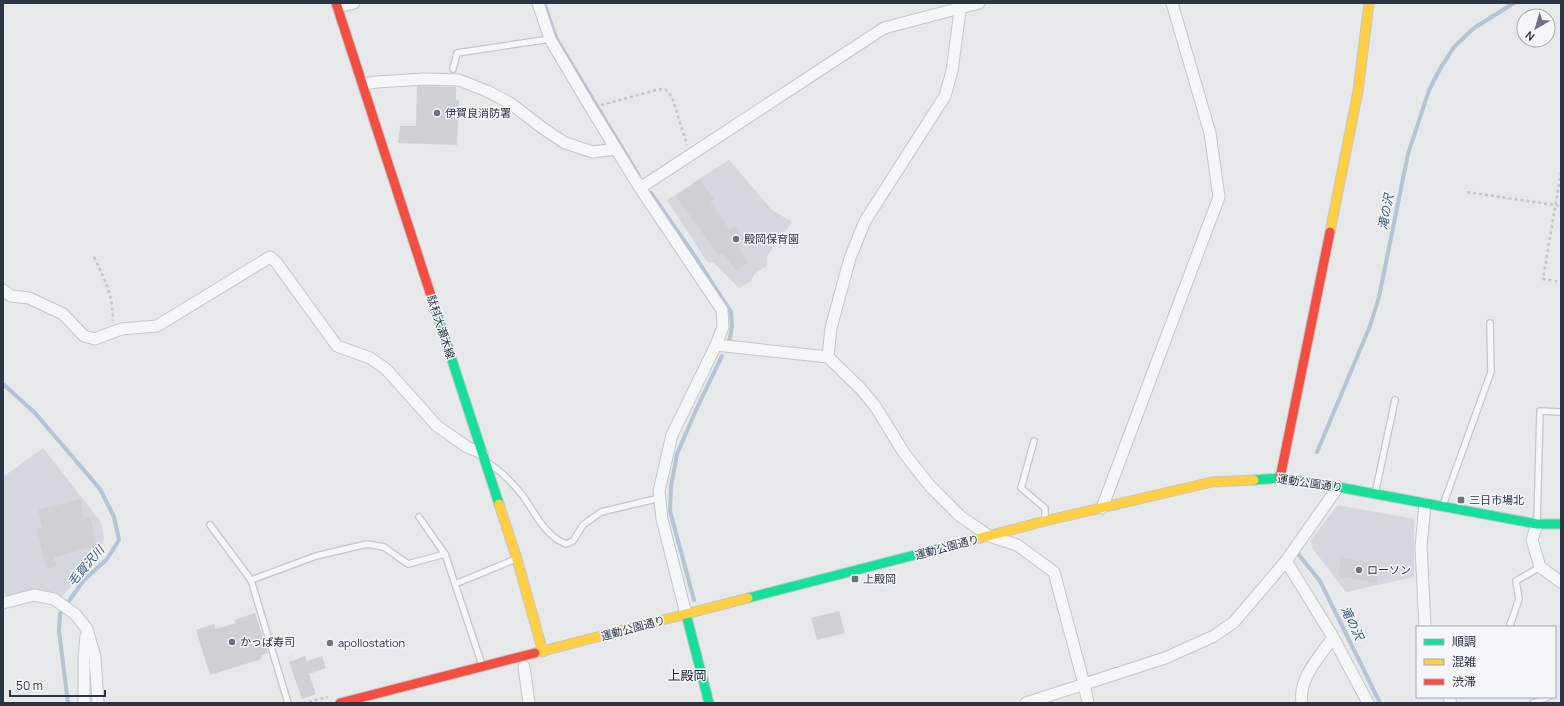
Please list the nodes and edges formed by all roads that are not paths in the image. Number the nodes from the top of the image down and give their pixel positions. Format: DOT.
graph roads {
  1 [pos="354,3"];
  2 [pos="538,3"];
  3 [pos="979,3"];
  4 [pos="1172,3"];
  5 [pos="1370,3"];
  6 [pos="337,5"];
  7 [pos="961,5"];
  8 [pos="550,39"];
  9 [pos="453,69"];
  10 [pos="363,84"];
  11 [pos="616,149"];
  12 [pos="640,188"];
  13 [pos="3,290"];
  14 [pos="1490,323"];
  15 [pos="716,345"];
  16 [pos="828,357"];
  17 [pos="1395,400"];
  18 [pos="1561,412"];
  19 [pos="1034,441"];
  20 [pos="483,456"];
  21 [pos="1280,478"];
  22 [pos="1338,487"];
  23 [pos="1375,494"];
  24 [pos="660,498"];
  25 [pos="1425,504"];
  26 [pos="1442,507"];
  27 [pos="1102,508"];
  28 [pos="419,517"];
  29 [pos="1044,521"];
  30 [pos="1537,524"];
  31 [pos="1561,524"];
  32 [pos="210,525"];
  33 [pos="989,536"];
  34 [pos="445,554"];
  35 [pos="517,559"];
  36 [pos="1286,561"];
  37 [pos="1540,567"];
  38 [pos="251,580"];
  39 [pos="1561,582"];
  40 [pos="456,584"];
  41 [pos="3,603"];
  42 [pos="686,614"];
  43 [pos="1425,626"];
  44 [pos="1510,626"];
  45 [pos="87,629"];
  46 [pos="1333,637"];
  47 [pos="543,652"];
  48 [pos="482,667"];
  49 [pos="524,667"];
  50 [pos="1084,684"];
  51 [pos="1546,698"];
  52 [pos="84,703"];
  53 [pos="98,703"];
  54 [pos="288,703"];
  55 [pos="340,703"];
  56 [pos="529,703"];
  57 [pos="709,703"];
  58 [pos="1026,703"];
  59 [pos="1088,703"];
  60 [pos="1302,703"];
  61 [pos="1368,703"];
  62 [pos="1533,703"];
  1 -- 6 [label="street"];
  2 -- 8 [label="street"];
  3 -- 7 [label="street"];
  4 -- 27 [label="street"];
  5 -- 21 [label="street"];
  6 -- 10 [label="street, 駄科大瀬木線"];
  7 -- 12 [label="street"];
  7 -- 16 [label="street"];
  8 -- 9 [label="lane"];
  8 -- 11 [label="street"];
  10 -- 11 [label="street"];
  10 -- 20 [label="street, 駄科大瀬木線"];
  11 -- 12 [label="street"];
  12 -- 15 [label="street"];
  13 -- 20 [label="street"];
  14 -- 26 [label="lane"];
  15 -- 16 [label="street"];
  15 -- 24 [label="street"];
  16 -- 33 [label="street"];
  17 -- 23 [label="lane"];
  18 -- 30 [label="lane"];
  19 -- 29 [label="lane"];
  20 -- 24 [label="lane"];
  20 -- 35 [label="street, 駄科大瀬木線"];
  21 -- 22 [label="street, 運動公園通り"];
  21 -- 27 [label="street, 運動公園通り"];
  22 -- 23 [label="street, 運動公園通り"];
  22 -- 36 [label="street"];
  23 -- 25 [label="street, 運動公園通り"];
  24 -- 42 [label="street"];
  25 -- 26 [label="street, 運動公園通り"];
  25 -- 43 [label="street"];
  26 -- 30 [label="street, 運動公園通り"];
  27 -- 29 [label="street, 運動公園通り"];
  28 -- 34 [label="lane"];
  29 -- 33 [label="street, 運動公園通り"];
  30 -- 31 [label="street, 運動公園通り"];
  30 -- 37 [label="street"];
  32 -- 38 [label="lane"];
  33 -- 42 [label="street, 運動公園通り"];
  33 -- 50 [label="street"];
  34 -- 38 [label="lane"];
  34 -- 40 [label="lane"];
  35 -- 40 [label="lane"];
  35 -- 47 [label="street, 駄科大瀬木線"];
  36 -- 46 [label="street"];
  36 -- 50 [label="street"];
  37 -- 39 [label="street"];
  37 -- 44 [label="lane"];
  38 -- 54 [label="lane"];
  40 -- 48 [label="lane"];
  41 -- 45 [label="street"];
  42 -- 47 [label="street, 運動公園通り"];
  42 -- 57 [label="street"];
  45 -- 52 [label="street"];
  45 -- 53 [label="street"];
  46 -- 60 [label="street"];
  46 -- 61 [label="street"];
  47 -- 48 [label="street, 運動公園通り"];
  48 -- 55 [label="street, 運動公園通り"];
  49 -- 56 [label="street"];
  50 -- 58 [label="street"];
  50 -- 59 [label="street"];
  51 -- 62 [label="lane"];
}
